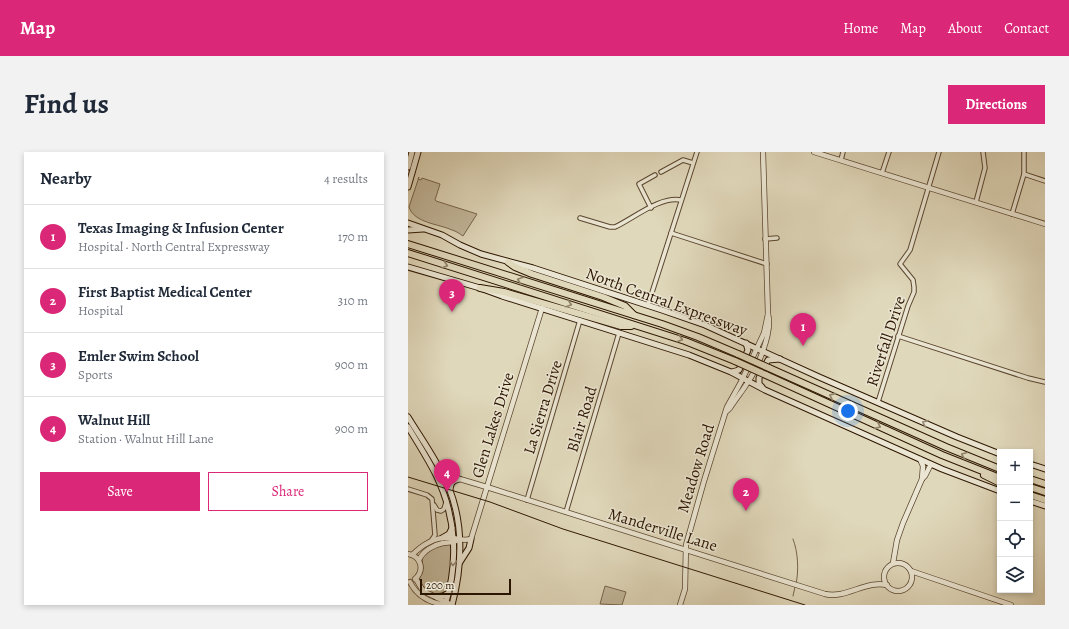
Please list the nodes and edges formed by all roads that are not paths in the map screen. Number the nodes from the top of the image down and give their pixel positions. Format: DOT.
graph roads {
  1 [pos="412,152"];
  2 [pos="418,152"];
  3 [pos="697,152"];
  4 [pos="762,152"];
  5 [pos="814,152"];
  6 [pos="843,152"];
  7 [pos="889,152"];
  8 [pos="939,152"];
  9 [pos="983,152"];
  10 [pos="1024,152"];
  11 [pos="841,160"];
  12 [pos="693,164"];
  13 [pos="408,167"];
  14 [pos="661,172"];
  15 [pos="882,173"];
  16 [pos="1024,174"];
  17 [pos="655,175"];
  18 [pos="1045,181"];
  19 [pos="408,187"];
  20 [pos="928,187"];
  21 [pos="681,200"];
  22 [pos="976,202"];
  23 [pos="651,208"];
  24 [pos="1012,214"];
  25 [pos="580,218"];
  26 [pos="408,220"];
  27 [pos="408,223"];
  28 [pos="1045,224"];
  29 [pos="424,229"];
  30 [pos="408,230"];
  31 [pos="671,233"];
  32 [pos="777,238"];
  33 [pos="765,239"];
  34 [pos="408,244"];
  35 [pos="408,253"];
  36 [pos="508,262"];
  37 [pos="766,264"];
  38 [pos="408,267"];
  39 [pos="480,288"];
  40 [pos="648,305"];
  41 [pos="542,308"];
  42 [pos="768,314"];
  43 [pos="635,316"];
  44 [pos="580,320"];
  45 [pos="643,327"];
  46 [pos="620,333"];
  47 [pos="898,336"];
  48 [pos="746,344"];
  49 [pos="757,348"];
  50 [pos="763,351"];
  51 [pos="781,359"];
  52 [pos="731,372"];
  53 [pos="743,378"];
  54 [pos="749,381"];
  55 [pos="1045,382"];
  56 [pos="765,390"];
  57 [pos="878,402"];
  58 [pos="727,411"];
  59 [pos="408,417"];
  60 [pos="410,428"];
  61 [pos="997,453"];
  62 [pos="919,458"];
  63 [pos="431,464"];
  64 [pos="931,464"];
  65 [pos="963,464"];
  66 [pos="1033,465"];
  67 [pos="997,468"];
  68 [pos="1045,469"];
  69 [pos="442,474"];
  70 [pos="997,477"];
  71 [pos="459,479"];
  72 [pos="922,479"];
  73 [pos="1033,480"];
  74 [pos="997,481"];
  75 [pos="1045,484"];
  76 [pos="486,487"];
  77 [pos="1033,488"];
  78 [pos="408,489"];
  79 [pos="450,489"];
  80 [pos="997,490"];
  81 [pos="1045,492"];
  82 [pos="1033,496"];
  83 [pos="527,500"];
  84 [pos="1045,500"];
  85 [pos="446,501"];
  86 [pos="1033,502"];
  87 [pos="433,504"];
  88 [pos="1045,506"];
  89 [pos="566,512"];
  90 [pos="435,528"];
  91 [pos="452,528"];
  92 [pos="442,538"];
  93 [pos="453,540"];
  94 [pos="460,540"];
  95 [pos="430,541"];
  96 [pos="471,541"];
  97 [pos="896,548"];
  98 [pos="686,550"];
  99 [pos="410,554"];
  100 [pos="419,560"];
  101 [pos="901,562"];
  102 [pos="460,563"];
  103 [pos="893,563"];
  104 [pos="912,571"];
  105 [pos="924,575"];
  106 [pos="884,577"];
  107 [pos="416,578"];
  108 [pos="912,580"];
  109 [pos="409,582"];
  110 [pos="875,584"];
  111 [pos="887,585"];
  112 [pos="449,593"];
  113 [pos="436,597"];
  114 [pos="446,604"];
  115 [pos="452,605"];
  116 [pos="680,605"];
  117 [pos="1012,605"];
  1 -- 13 [label="main road"];
  2 -- 19 [label="main road"];
  3 -- 12 [label="street"];
  4 -- 33 [label="street, Meadow Road"];
  5 -- 11 [label="street"];
  6 -- 11 [label="street"];
  7 -- 15 [label="street"];
  8 -- 20 [label="street"];
  9 -- 22 [label="street"];
  10 -- 16 [label="street"];
  11 -- 15 [label="street"];
  12 -- 14 [label="street"];
  12 -- 21 [label="street"];
  15 -- 20 [label="street"];
  16 -- 18 [label="street"];
  16 -- 24 [label="street"];
  17 -- 23 [label="street"];
  20 -- 22 [label="street"];
  20 -- 47 [label="street, Riverfall Drive"];
  21 -- 23 [label="street"];
  21 -- 31 [label="street"];
  22 -- 24 [label="street"];
  23 -- 25 [label="street"];
  24 -- 28 [label="street"];
  26 -- 29 [label="main road"];
  27 -- 29 [label="main road, North Central Expressway"];
  29 -- 30 [label="main road"];
  29 -- 36 [label="main road, North Central Expressway"];
  31 -- 37 [label="street"];
  31 -- 40 [label="street"];
  32 -- 33 [label="street"];
  33 -- 37 [label="street, Meadow Road"];
  43 -- 34 [label="highway, North Central Expressway, one-way"];
  35 -- 45 [label="highway, North Central Expressway, one-way"];
  36 -- 40 [label="main road, North Central Expressway"];
  36 -- 43 [label="highway"];
  37 -- 42 [label="street, Meadow Road"];
  38 -- 39 [label="main road"];
  39 -- 41 [label="main road"];
  39 -- 45 [label="highway"];
  40 -- 48 [label="main road, North Central Expressway"];
  41 -- 44 [label="main road"];
  41 -- 76 [label="street, Glen Lakes Drive"];
  42 -- 49 [label="street, Meadow Road"];
  42 -- 50 [label="street, Meadow Road"];
  67 -- 43 [label="highway, North Central Expressway, one-way, bridge"];
  44 -- 46 [label="main road"];
  44 -- 83 [label="street, La Sierra Drive"];
  45 -- 65 [label="highway, North Central Expressway, one-way, bridge"];
  46 -- 52 [label="main road"];
  46 -- 89 [label="street, Blair Road"];
  47 -- 55 [label="street"];
  47 -- 57 [label="street, Riverfall Drive"];
  48 -- 49 [label="main road, North Central Expressway"];
  48 -- 52 [label="main road"];
  49 -- 50 [label="main road, North Central Expressway"];
  49 -- 53 [label="street, Meadow Road"];
  50 -- 51 [label="main road, North Central Expressway"];
  50 -- 54 [label="street, Meadow Road"];
  51 -- 56 [label="main road"];
  51 -- 57 [label="main road, North Central Expressway"];
  52 -- 53 [label="main road"];
  53 -- 54 [label="main road"];
  53 -- 58 [label="street, Meadow Road"];
  54 -- 56 [label="main road"];
  54 -- 58 [label="street, Meadow Road"];
  56 -- 62 [label="main road"];
  61 -- 57 [label="main road, North Central Expressway, one-way"];
  58 -- 98 [label="street, Meadow Road"];
  59 -- 60 [label="main road"];
  60 -- 63 [label="main road"];
  60 -- 69 [label="main road"];
  62 -- 64 [label="main road"];
  62 -- 72 [label="street"];
  63 -- 69 [label="main road"];
  63 -- 85 [label="main road"];
  64 -- 72 [label="street"];
  64 -- 80 [label="main road"];
  65 -- 70 [label="highway, North Central Expressway"];
  65 -- 74 [label="highway"];
  66 -- 68 [label="main road"];
  69 -- 71 [label="street, Manderville Lane"];
  69 -- 79 [label="main road"];
  71 -- 76 [label="street, Manderville Lane"];
  71 -- 79 [label="main road"];
  72 -- 97 [label="street"];
  73 -- 75 [label="highway"];
  76 -- 83 [label="street, Manderville Lane"];
  76 -- 96 [label="street, Glen Lakes Drive"];
  77 -- 81 [label="highway"];
  78 -- 87 [label="street"];
  79 -- 94 [label="main road"];
  82 -- 84 [label="highway"];
  83 -- 89 [label="street, Manderville Lane"];
  85 -- 87 [label="street"];
  85 -- 91 [label="main road"];
  86 -- 88 [label="main road"];
  87 -- 90 [label="street"];
  89 -- 98 [label="street, Manderville Lane"];
  90 -- 92 [label="street"];
  90 -- 95 [label="street"];
  91 -- 92 [label="main road"];
  91 -- 93 [label="main road"];
  92 -- 93 [label="street"];
  92 -- 95 [label="street"];
  93 -- 94 [label="street"];
  93 -- 100 [label="street"];
  93 -- 112 [label="main road, one-way"];
  94 -- 96 [label="street"];
  94 -- 102 [label="main road"];
  95 -- 99 [label="street"];
  96 -- 102 [label="main road"];
  97 -- 101 [label="street"];
  97 -- 103 [label="street"];
  98 -- 110 [label="street, Manderville Lane"];
  98 -- 116 [label="street, Meadow Road"];
  99 -- 100 [label="street"];
  100 -- 107 [label="street"];
  101 -- 103 [label="street"];
  101 -- 104 [label="street"];
  102 -- 115 [label="main road"];
  103 -- 106 [label="street"];
  104 -- 105 [label="street"];
  104 -- 108 [label="street"];
  105 -- 108 [label="street"];
  105 -- 117 [label="street"];
  106 -- 110 [label="street, Manderville Lane"];
  106 -- 111 [label="street"];
  107 -- 109 [label="street"];
  107 -- 113 [label="street"];
  108 -- 111 [label="street"];
  109 -- 114 [label="street"];
  110 -- 111 [label="street, Manderville Lane"];
  112 -- 113 [label="main road"];
  112 -- 114 [label="main road"];
  113 -- 114 [label="street"];
  114 -- 115 [label="street"];
}
